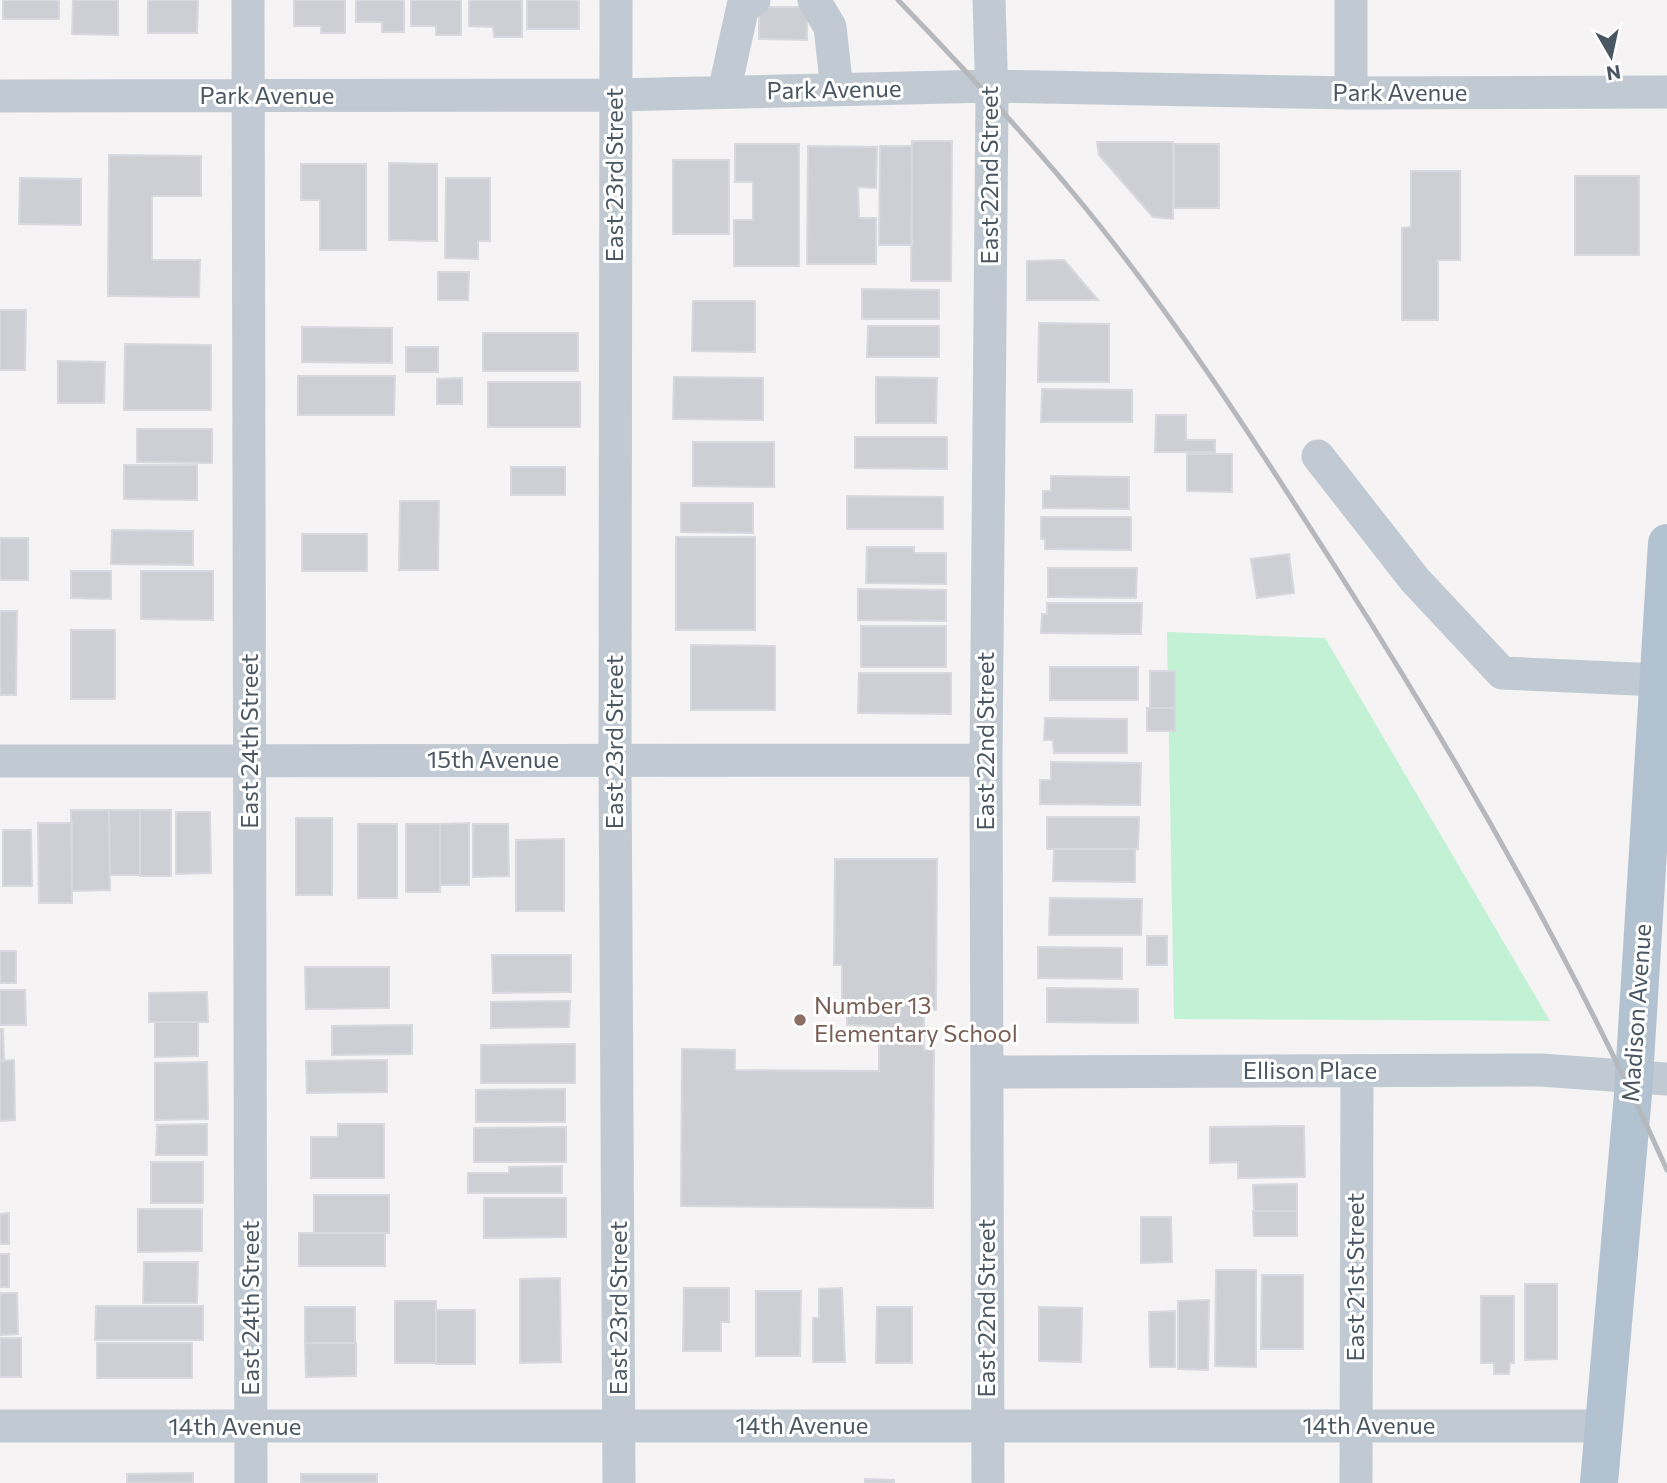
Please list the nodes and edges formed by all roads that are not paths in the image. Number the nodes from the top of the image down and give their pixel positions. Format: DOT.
graph roads {
  1 [pos="248,0"];
  2 [pos="616,0"];
  3 [pos="754,0"];
  4 [pos="814,0"];
  5 [pos="989,0"];
  6 [pos="1351,0"];
  7 [pos="990,86"];
  8 [pos="837,90"];
  9 [pos="1667,92"];
  10 [pos="724,93"];
  11 [pos="1351,93"];
  12 [pos="615,95"];
  13 [pos="0,96"];
  14 [pos="247,96"];
  15 [pos="1318,456"];
  16 [pos="1667,542"];
  17 [pos="1658,680"];
  18 [pos="250,760"];
  19 [pos="615,760"];
  20 [pos="986,760"];
  21 [pos="0,761"];
  22 [pos="1660,761"];
  23 [pos="1357,1070"];
  24 [pos="987,1072"];
  25 [pos="1650,1077"];
  26 [pos="0,1426"];
  27 [pos="620,1426"];
  28 [pos="988,1426"];
  29 [pos="1356,1426"];
  30 [pos="1604,1426"];
  31 [pos="251,1427"];
  32 [pos="251,1483"];
  33 [pos="619,1483"];
  34 [pos="988,1483"];
  35 [pos="1356,1483"];
  36 [pos="1599,1483"];
  1 -- 14 [label="street, East 24th Street"];
  2 -- 12 [label="street, East 23rd Street"];
  3 -- 10 [label="street"];
  4 -- 8 [label="street"];
  5 -- 7 [label="street, East 22nd Street"];
  6 -- 11 [label="street"];
  7 -- 8 [label="street, Park Avenue"];
  7 -- 11 [label="street, Park Avenue"];
  7 -- 20 [label="street, East 22nd Street"];
  8 -- 10 [label="street, Park Avenue"];
  9 -- 11 [label="street, Park Avenue"];
  10 -- 12 [label="street, Park Avenue"];
  12 -- 14 [label="street, Park Avenue"];
  12 -- 19 [label="street, East 23rd Street"];
  13 -- 14 [label="street, Park Avenue"];
  14 -- 18 [label="street, East 24th Street"];
  15 -- 17 [label="street"];
  16 -- 17 [label="main road, Madison Avenue"];
  17 -- 22 [label="main road, Madison Avenue"];
  18 -- 19 [label="street, 15th Avenue"];
  18 -- 21 [label="street, 15th Avenue"];
  18 -- 31 [label="street, East 24th Street"];
  19 -- 20 [label="street, 15th Avenue"];
  19 -- 27 [label="street, East 23rd Street"];
  20 -- 24 [label="street, East 22nd Street"];
  22 -- 25 [label="main road, Madison Avenue"];
  23 -- 24 [label="street, Ellison Place"];
  23 -- 25 [label="street, Ellison Place"];
  23 -- 29 [label="street, East 21st Street"];
  24 -- 28 [label="street, East 22nd Street"];
  25 -- 30 [label="main road, Madison Avenue"];
  26 -- 31 [label="street, 14th Avenue"];
  27 -- 28 [label="street, 14th Avenue"];
  27 -- 31 [label="street, 14th Avenue"];
  27 -- 33 [label="street, East 23rd Street"];
  28 -- 29 [label="street, 14th Avenue"];
  28 -- 34 [label="street, East 22nd Street"];
  29 -- 30 [label="street, 14th Avenue"];
  29 -- 35 [label="street, East 21st Street"];
  30 -- 36 [label="main road, Madison Avenue"];
  31 -- 32 [label="street, East 24th Street"];
}
